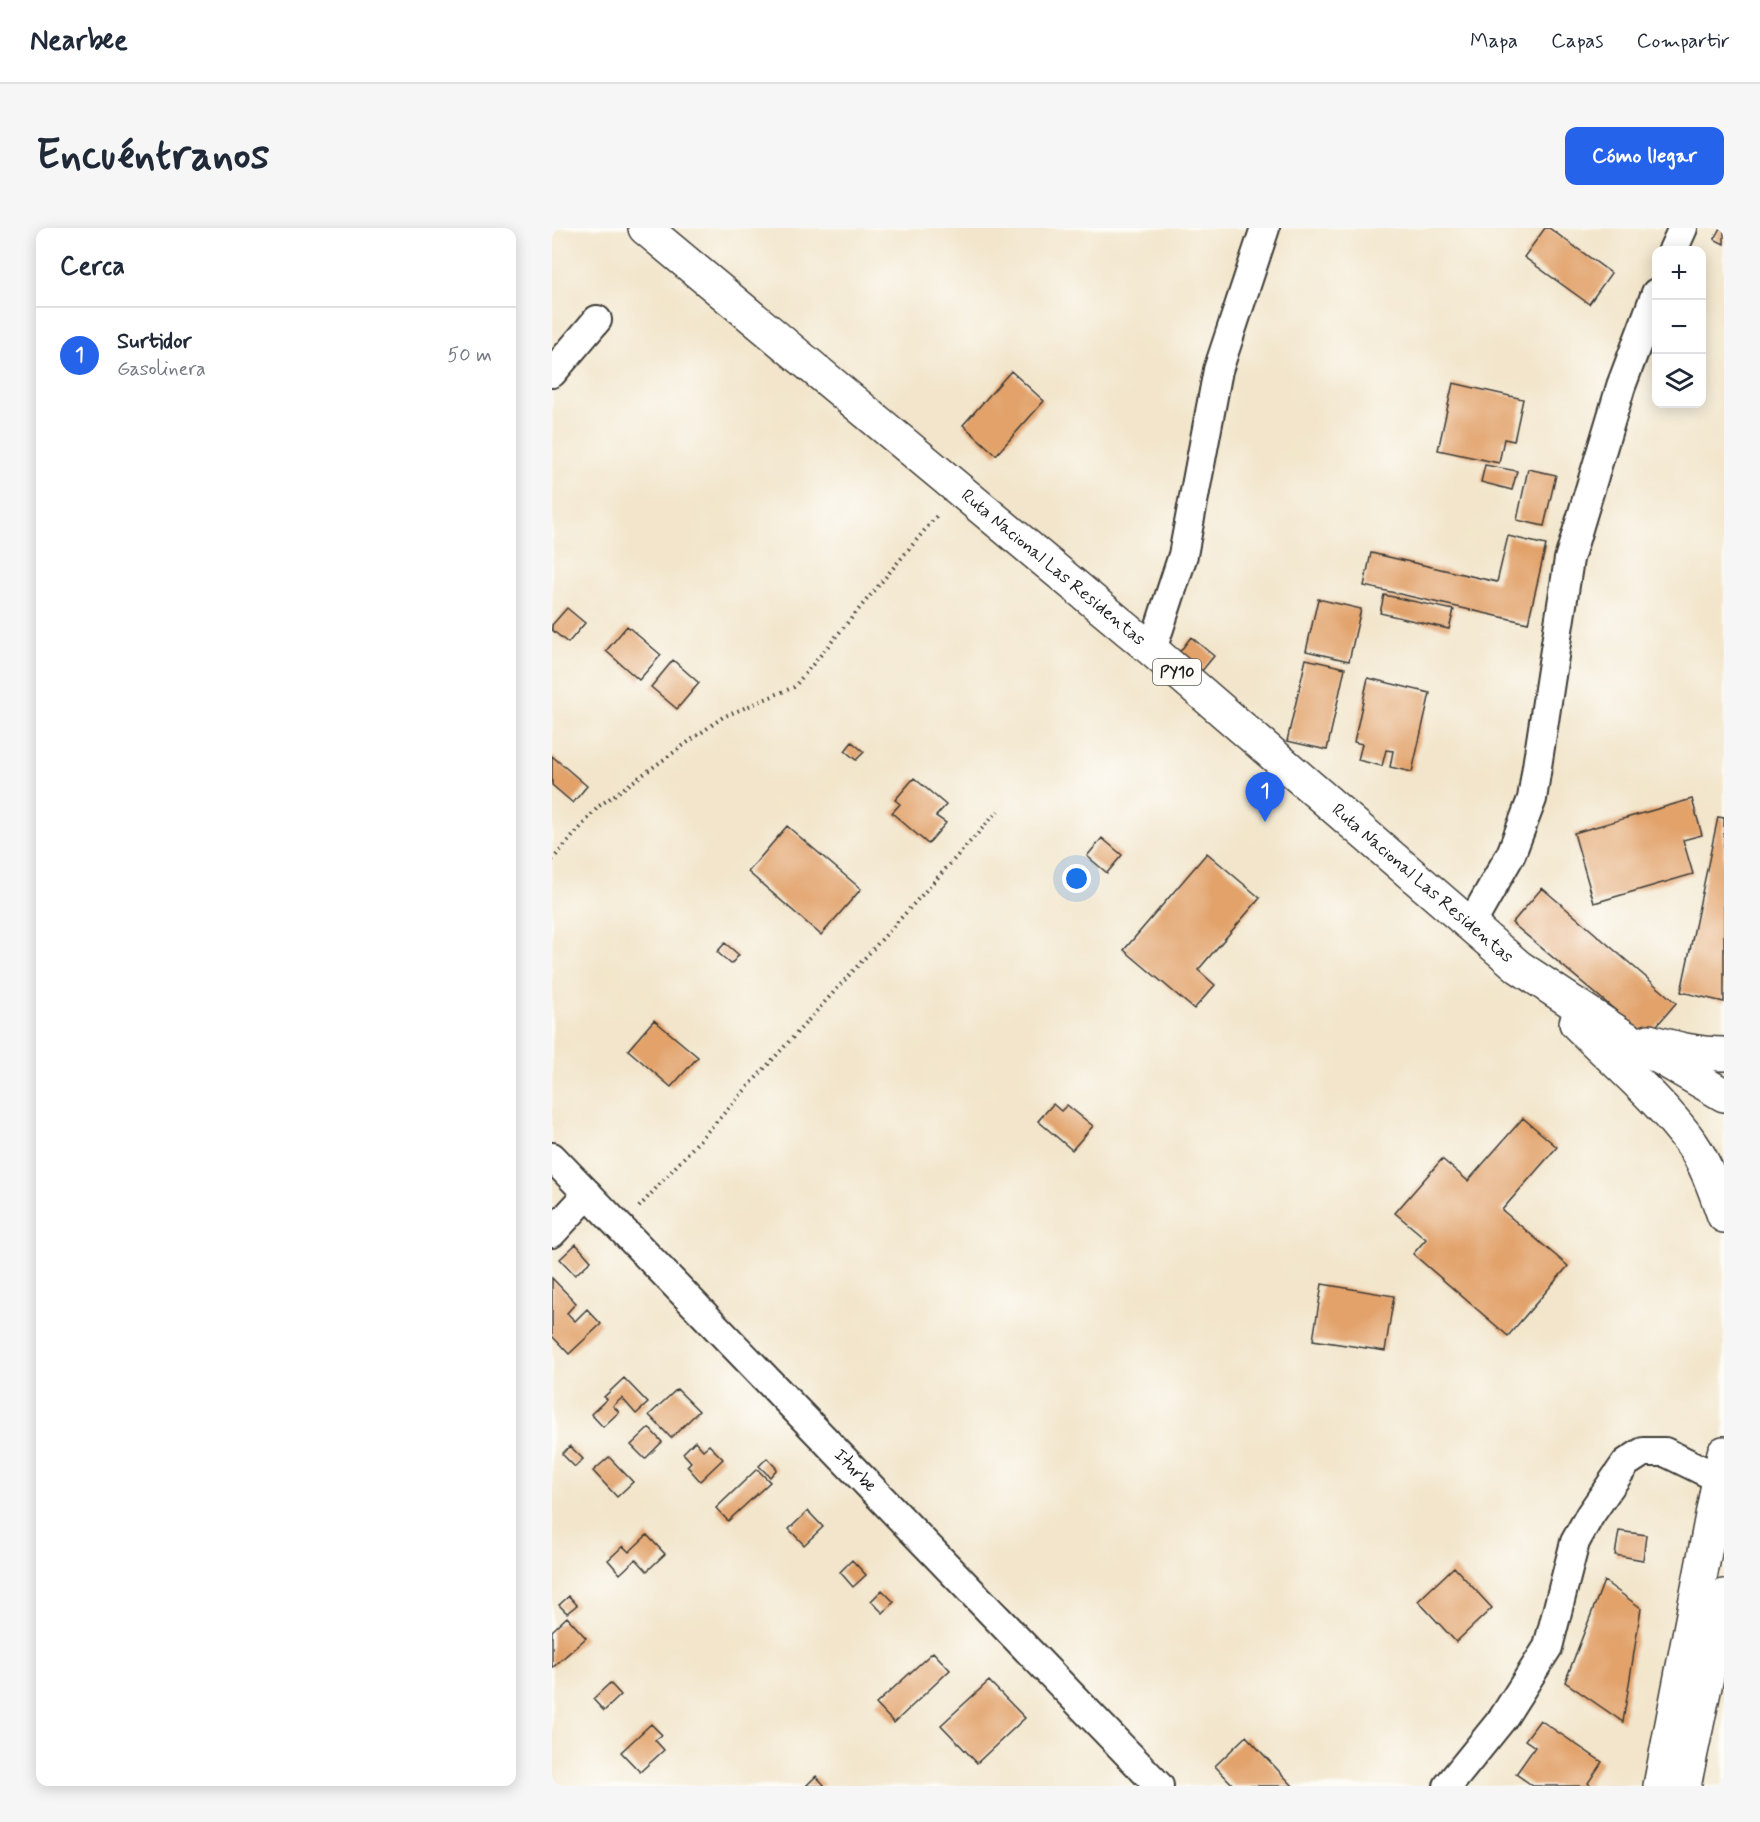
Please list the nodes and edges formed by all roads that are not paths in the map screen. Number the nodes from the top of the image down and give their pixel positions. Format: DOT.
graph roads {
  1 [pos="645,228"];
  2 [pos="1265,228"];
  3 [pos="1683,228"];
  4 [pos="1675,246"];
  5 [pos="1653,300"];
  6 [pos="597,320"];
  7 [pos="552,373"];
  8 [pos="1152,650"];
  9 [pos="1470,926"];
  10 [pos="1519,967"];
  11 [pos="1623,1036"];
  12 [pos="1724,1054"];
  13 [pos="1724,1095"];
  14 [pos="552,1157"];
  15 [pos="588,1194"];
  16 [pos="1724,1216"];
  17 [pos="552,1233"];
  18 [pos="1721,1466"];
  19 [pos="1724,1596"];
  20 [pos="1159,1786"];
  21 [pos="1448,1786"];
  22 [pos="1660,1786"];
  23 [pos="1684,1786"];
  1 -- 8 [label="highway, Ruta Nacional Las Residentas / PY10"];
  2 -- 8 [label="street"];
  3 -- 4 [label="street"];
  5 -- 9 [label="street"];
  6 -- 7 [label="street"];
  8 -- 9 [label="highway, Ruta Nacional Las Residentas / PY10"];
  9 -- 10 [label="highway, Ruta Nacional Las Residentas / PY10"];
  10 -- 11 [label="highway, Ruta Nacional Las Residentas / PY10"];
  10 -- 16 [label="highway"];
  11 -- 12 [label="highway"];
  11 -- 13 [label="highway, Ruta Nacional Las Residentas / PY10"];
  14 -- 15 [label="street, Iturbe"];
  15 -- 17 [label="street"];
  15 -- 20 [label="street, Iturbe"];
  18 -- 21 [label="street"];
  18 -- 22 [label="highway"];
  19 -- 23 [label="highway"];
}
